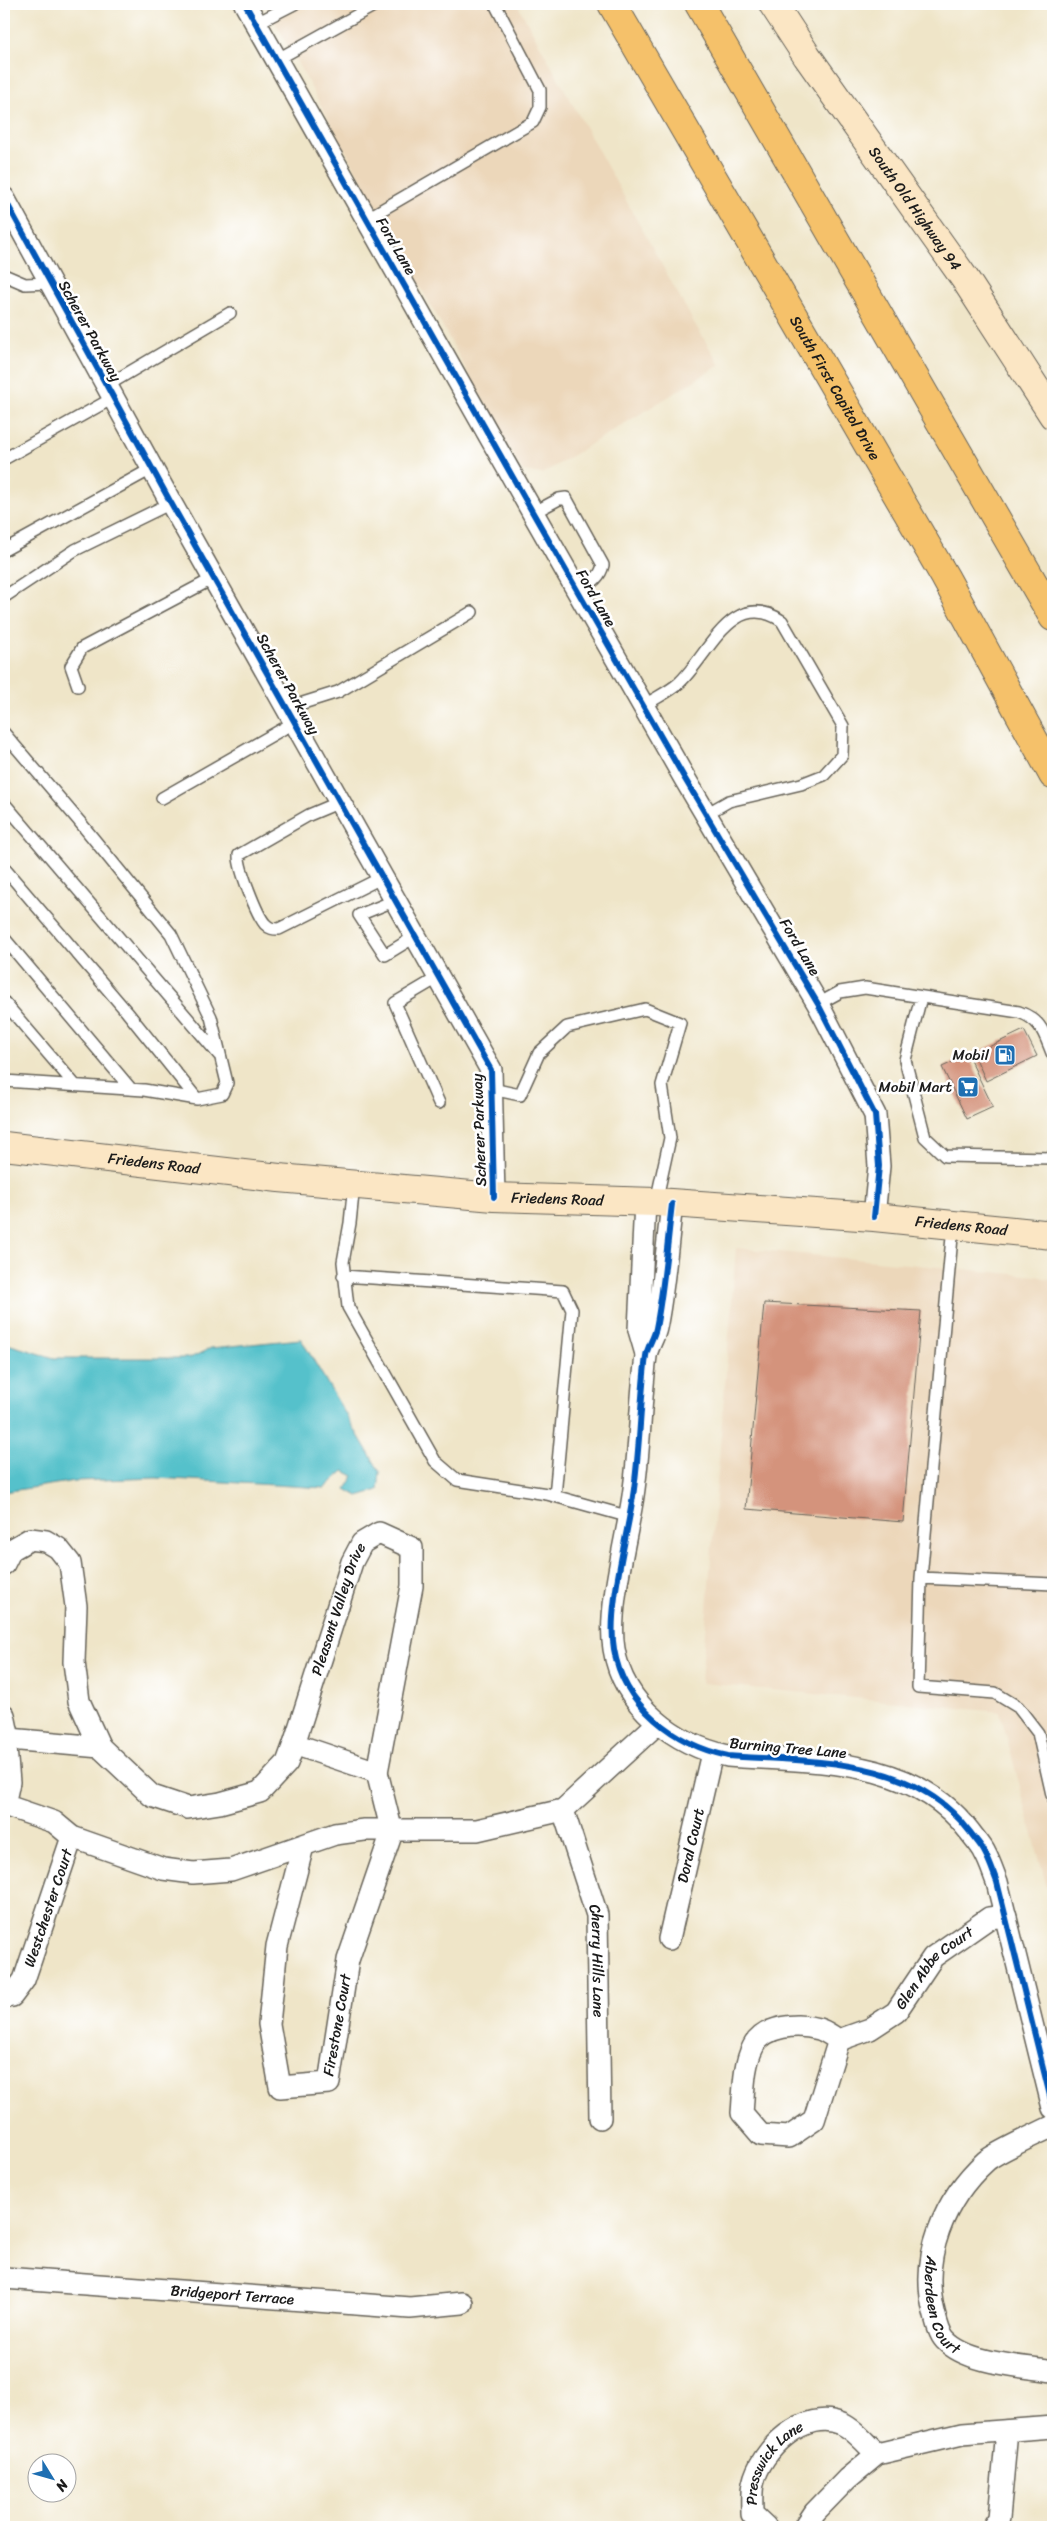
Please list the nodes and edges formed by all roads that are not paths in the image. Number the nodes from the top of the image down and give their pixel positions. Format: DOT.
graph roads {
  1 [pos="245,4"];
  2 [pos="294,4"];
  3 [pos="377,4"];
  4 [pos="496,4"];
  5 [pos="612,4"];
  6 [pos="698,4"];
  7 [pos="773,4"];
  8 [pos="255,24"];
  9 [pos="276,60"];
  10 [pos="4,198"];
  11 [pos="366,219"];
  12 [pos="4,275"];
  13 [pos="49,283"];
  14 [pos="230,313"];
  15 [pos="110,392"];
  16 [pos="1053,415"];
  17 [pos="4,459"];
  18 [pos="153,468"];
  19 [pos="171,503"];
  20 [pos="533,513"];
  21 [pos="4,550"];
  22 [pos="214,578"];
  23 [pos="578,591"];
  24 [pos="4,597"];
  25 [pos="472,612"];
  26 [pos="1053,617"];
  27 [pos="78,686"];
  28 [pos="644,706"];
  29 [pos="291,715"];
  30 [pos="4,733"];
  31 [pos="1053,775"];
  32 [pos="162,798"];
  33 [pos="340,802"];
  34 [pos="4,803"];
  35 [pos="706,814"];
  36 [pos="4,868"];
  37 [pos="382,877"];
  38 [pos="396,900"];
  39 [pos="416,936"];
  40 [pos="4,938"];
  41 [pos="439,977"];
  42 [pos="921,997"];
  43 [pos="4,1002"];
  44 [pos="818,1004"];
  45 [pos="1053,1055"];
  46 [pos="221,1056"];
  47 [pos="4,1081"];
  48 [pos="75,1085"];
  49 [pos="131,1089"];
  50 [pos="492,1089"];
  51 [pos="197,1099"];
  52 [pos="438,1103"];
  53 [pos="4,1146"];
  54 [pos="1053,1158"];
  55 [pos="354,1184"];
  56 [pos="494,1197"];
  57 [pos="658,1203"];
  58 [pos="874,1217"];
  59 [pos="953,1226"];
  60 [pos="1053,1235"];
  61 [pos="343,1276"];
  62 [pos="555,1496"];
  63 [pos="630,1517"];
  64 [pos="4,1564"];
  65 [pos="921,1578"];
  66 [pos="1053,1584"];
  67 [pos="4,1715"];
  68 [pos="658,1723"];
  69 [pos="9,1739"];
  70 [pos="294,1744"];
  71 [pos="100,1747"];
  72 [pos="712,1753"];
  73 [pos="377,1772"];
  74 [pos="1053,1799"];
  75 [pos="4,1806"];
  76 [pos="563,1810"];
  77 [pos="392,1832"];
  78 [pos="72,1837"];
  79 [pos="304,1846"];
  80 [pos="1006,1916"];
  81 [pos="669,1939"];
  82 [pos="4,1997"];
  83 [pos="840,2040"];
  84 [pos="1053,2108"];
  85 [pos="600,2118"];
  86 [pos="1053,2126"];
  87 [pos="4,2278"];
  88 [pos="462,2303"];
  89 [pos="1053,2371"];
  90 [pos="1053,2428"];
  91 [pos="1007,2431"];
  92 [pos="877,2454"];
  93 [pos="766,2527"];
  94 [pos="805,2527"];
  95 [pos="993,2527"];
  1 -- 8 [label="street, Ford Lane"];
  2 -- 8 [label="lane"];
  3 -- 9 [label="lane"];
  4 -- 11 [label="lane"];
  5 -- 31 [label="highway, South First Capitol Drive"];
  6 -- 26 [label="highway"];
  7 -- 16 [label="main road, South Old Highway 94"];
  8 -- 9 [label="street, Ford Lane"];
  9 -- 11 [label="street, Ford Lane"];
  10 -- 13 [label="street, Scherer Parkway"];
  11 -- 20 [label="street, Ford Lane"];
  12 -- 13 [label="lane"];
  13 -- 15 [label="street, Scherer Parkway"];
  14 -- 15 [label="lane"];
  15 -- 17 [label="lane"];
  15 -- 18 [label="street, Scherer Parkway"];
  18 -- 19 [label="street, Scherer Parkway"];
  18 -- 21 [label="lane"];
  19 -- 22 [label="street, Scherer Parkway"];
  19 -- 24 [label="lane"];
  20 -- 23 [label="street, Ford Lane"];
  20 -- 23 [label="lane"];
  22 -- 27 [label="lane"];
  22 -- 29 [label="street, Scherer Parkway"];
  23 -- 28 [label="street, Ford Lane"];
  25 -- 29 [label="lane"];
  28 -- 35 [label="street, Ford Lane"];
  28 -- 35 [label="lane"];
  29 -- 32 [label="lane"];
  29 -- 33 [label="street, Scherer Parkway"];
  30 -- 46 [label="lane"];
  33 -- 37 [label="street, Scherer Parkway"];
  33 -- 37 [label="lane"];
  34 -- 46 [label="lane"];
  35 -- 44 [label="street, Ford Lane"];
  36 -- 51 [label="lane"];
  37 -- 38 [label="street, Scherer Parkway"];
  38 -- 39 [label="street, Scherer Parkway"];
  38 -- 39 [label="lane"];
  39 -- 41 [label="street, Scherer Parkway"];
  40 -- 49 [label="lane"];
  41 -- 50 [label="street, Scherer Parkway"];
  41 -- 52 [label="lane"];
  42 -- 44 [label="lane"];
  42 -- 45 [label="lane"];
  42 -- 54 [label="lane"];
  43 -- 48 [label="lane"];
  44 -- 58 [label="street, Ford Lane"];
  46 -- 51 [label="lane"];
  47 -- 48 [label="lane"];
  48 -- 49 [label="lane"];
  49 -- 51 [label="lane"];
  50 -- 56 [label="street, Scherer Parkway"];
  50 -- 57 [label="lane"];
  53 -- 55 [label="main road, Friedens Road"];
  55 -- 56 [label="main road, Friedens Road"];
  55 -- 61 [label="lane"];
  56 -- 57 [label="main road, Friedens Road"];
  57 -- 58 [label="main road, Friedens Road"];
  57 -- 63 [label="street, Burning Tree Lane"];
  58 -- 59 [label="main road, Friedens Road"];
  59 -- 60 [label="main road, Friedens Road"];
  59 -- 65 [label="lane"];
  61 -- 62 [label="lane"];
  61 -- 62 [label="lane"];
  62 -- 63 [label="lane"];
  63 -- 68 [label="street, Burning Tree Lane"];
  64 -- 71 [label="street, Pleasant Valley Drive"];
  65 -- 66 [label="lane"];
  65 -- 74 [label="lane"];
  67 -- 69 [label="street"];
  68 -- 72 [label="street, Burning Tree Lane"];
  68 -- 76 [label="street"];
  69 -- 71 [label="street"];
  69 -- 75 [label="street"];
  70 -- 71 [label="street, Pleasant Valley Drive"];
  70 -- 73 [label="street"];
  70 -- 73 [label="street, Pleasant Valley Drive"];
  72 -- 80 [label="street, Burning Tree Lane"];
  72 -- 81 [label="street, Doral Court"];
  73 -- 77 [label="street, Pleasant Valley Drive"];
  75 -- 78 [label="street"];
  76 -- 77 [label="street"];
  76 -- 85 [label="street, Cherry Hills Lane"];
  77 -- 79 [label="street"];
  77 -- 79 [label="street, Firestone Court"];
  78 -- 79 [label="street"];
  78 -- 82 [label="street, Westchester Court"];
  80 -- 83 [label="street, Glen Abbe Court"];
  80 -- 84 [label="street, Burning Tree Lane"];
  83 -- 83 [label="street"];
  86 -- 89 [label="street, Aberdeen Court"];
  87 -- 88 [label="street, Bridgeport Terrace"];
  90 -- 91 [label="street"];
  91 -- 92 [label="street"];
  91 -- 95 [label="street"];
  92 -- 93 [label="street, Presswick Lane"];
  92 -- 94 [label="street"];
}
